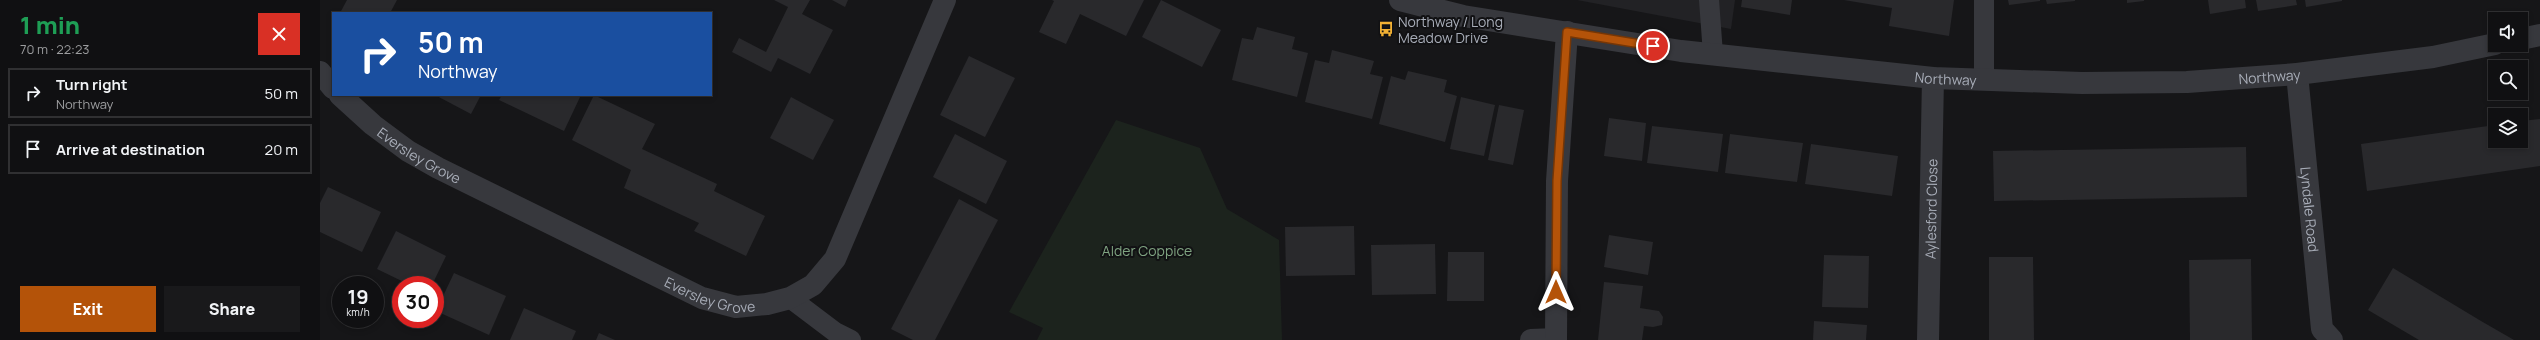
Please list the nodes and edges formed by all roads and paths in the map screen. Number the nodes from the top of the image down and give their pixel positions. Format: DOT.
graph roads {
  1 [pos="945,0"];
  2 [pos="1400,0"];
  3 [pos="1709,0"];
  4 [pos="1984,0"];
  5 [pos="1567,32"];
  6 [pos="2540,35"];
  7 [pos="2528,38"];
  8 [pos="2488,45"];
  9 [pos="1713,54"];
  10 [pos="320,72"];
  11 [pos="2298,74"];
  12 [pos="1933,78"];
  13 [pos="1984,80"];
  14 [pos="332,87"];
  15 [pos="341,96"];
  16 [pos="790,298"];
  17 [pos="851,340"];
  18 [pos="1531,340"];
  19 [pos="1556,340"];
  20 [pos="1928,340"];
  21 [pos="2332,340"];
  1 -- 16 [label="street, Eversley Grove"];
  2 -- 5 [label="street, Northway"];
  3 -- 9 [label="lane"];
  4 -- 13 [label="lane"];
  5 -- 9 [label="street, Northway"];
  5 -- 19 [label="street"];
  6 -- 7 [label="street"];
  8 -- 11 [label="street, Northway"];
  9 -- 12 [label="street, Northway"];
  10 -- 14 [label="street"];
  11 -- 13 [label="street, Northway"];
  11 -- 21 [label="street, Lyndale Road"];
  12 -- 13 [label="street, Northway"];
  12 -- 20 [label="street, Aylesford Close"];
  15 -- 16 [label="street, Eversley Grove"];
  16 -- 17 [label="lane"];
  18 -- 19 [label="street"];
}
